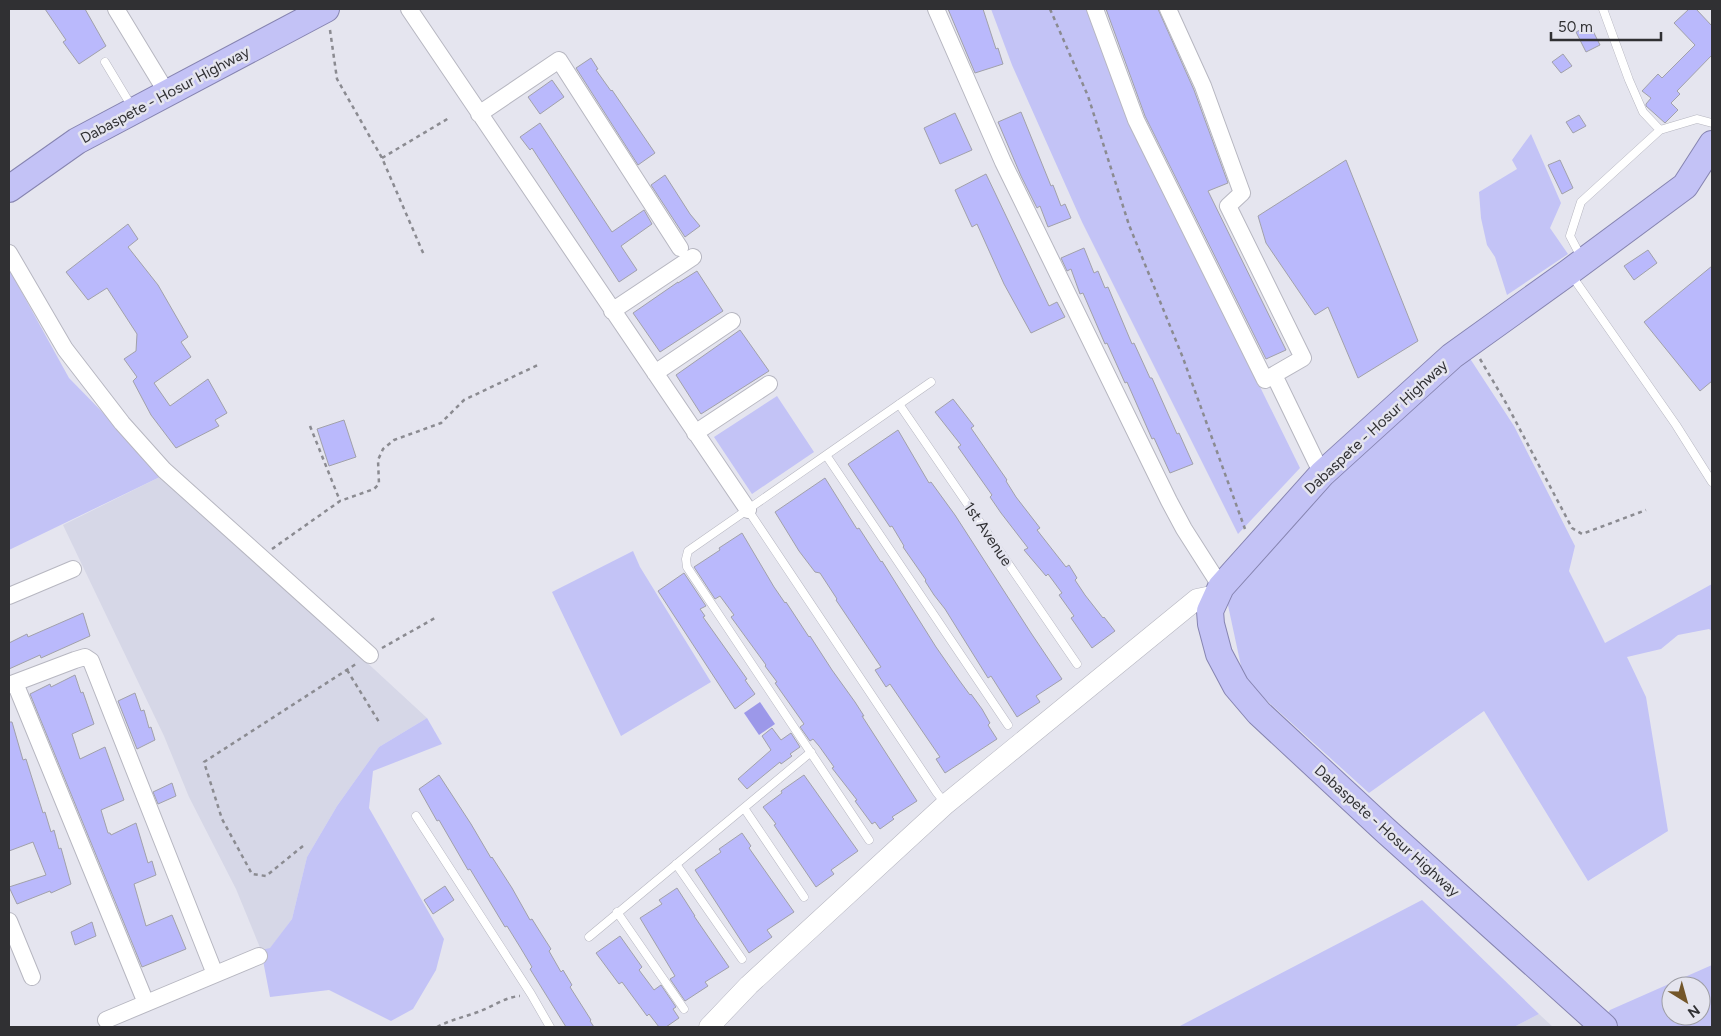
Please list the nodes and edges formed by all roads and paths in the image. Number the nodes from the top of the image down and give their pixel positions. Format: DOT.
graph roads {
  1 [pos="116,9"];
  2 [pos="409,9"];
  3 [pos="936,9"];
  4 [pos="1050,9"];
  5 [pos="1095,9"];
  6 [pos="1168,9"];
  7 [pos="1603,9"];
  8 [pos="324,10"];
  9 [pos="105,62"];
  10 [pos="167,93"];
  11 [pos="134,111"];
  12 [pos="479,114"];
  13 [pos="449,118"];
  14 [pos="1712,123"];
  15 [pos="1660,130"];
  16 [pos="1712,144"];
  17 [pos="382,158"];
  18 [pos="9,189"];
  19 [pos="9,253"];
  20 [pos="424,255"];
  21 [pos="1576,267"];
  22 [pos="612,311"];
  23 [pos="732,321"];
  24 [pos="1470,343"];
  25 [pos="540,364"];
  26 [pos="655,374"];
  27 [pos="1274,375"];
  28 [pos="931,382"];
  29 [pos="769,384"];
  30 [pos="899,404"];
  31 [pos="310,426"];
  32 [pos="695,432"];
  33 [pos="826,455"];
  34 [pos="1322,474"];
  35 [pos="1712,482"];
  36 [pos="340,501"];
  37 [pos="748,510"];
  38 [pos="1646,510"];
  39 [pos="1256,548"];
  40 [pos="260,558"];
  41 [pos="73,569"];
  42 [pos="1218,591"];
  43 [pos="9,596"];
  44 [pos="435,618"];
  45 [pos="370,655"];
  46 [pos="1077,664"];
  47 [pos="347,670"];
  48 [pos="12,684"];
  49 [pos="378,722"];
  50 [pos="1008,725"];
  51 [pos="811,752"];
  52 [pos="946,804"];
  53 [pos="744,808"];
  54 [pos="416,816"];
  55 [pos="869,840"];
  56 [pos="303,846"];
  57 [pos="676,864"];
  58 [pos="804,897"];
  59 [pos="618,912"];
  60 [pos="9,921"];
  61 [pos="589,937"];
  62 [pos="259,956"];
  63 [pos="742,959"];
  64 [pos="215,974"];
  65 [pos="32,977"];
  66 [pos="531,994"];
  67 [pos="146,1003"];
  68 [pos="684,1009"];
  69 [pos="106,1020"];
  70 [pos="437,1027"];
  71 [pos="550,1027"];
  72 [pos="709,1027"];
  73 [pos="1604,1027"];
  1 -- 10 [label="street"];
  2 -- 12 [label="street"];
  3 -- 42 [label="street"];
  4 -- 39 [label="path"];
  5 -- 27 [label="street"];
  6 -- 27 [label="street"];
  7 -- 15 [label="lane"];
  8 -- 10 [label="highway, Dabaspete - Hosur Highway"];
  8 -- 17 [label="path"];
  9 -- 11 [label="lane"];
  10 -- 11 [label="highway, Dabaspete - Hosur Highway"];
  11 -- 18 [label="highway, Dabaspete - Hosur Highway"];
  12 -- 22 [label="street"];
  12 -- 22 [label="street"];
  13 -- 17 [label="path"];
  14 -- 15 [label="lane"];
  15 -- 21 [label="lane"];
  16 -- 21 [label="highway, Dabaspete - Hosur Highway"];
  17 -- 20 [label="path"];
  19 -- 40 [label="street"];
  21 -- 24 [label="highway, Dabaspete - Hosur Highway"];
  21 -- 35 [label="lane"];
  22 -- 26 [label="street"];
  23 -- 26 [label="street"];
  24 -- 34 [label="highway, Dabaspete - Hosur Highway"];
  24 -- 38 [label="path"];
  25 -- 36 [label="path"];
  26 -- 32 [label="street"];
  27 -- 34 [label="street"];
  28 -- 30 [label="lane"];
  29 -- 32 [label="street"];
  30 -- 33 [label="lane"];
  30 -- 46 [label="lane, 1st Avenue"];
  31 -- 36 [label="path"];
  32 -- 37 [label="street"];
  33 -- 37 [label="lane"];
  33 -- 50 [label="lane"];
  34 -- 39 [label="highway, Dabaspete - Hosur Highway"];
  36 -- 40 [label="path"];
  37 -- 51 [label="lane"];
  37 -- 52 [label="lane"];
  39 -- 42 [label="highway, Dabaspete - Hosur Highway"];
  40 -- 45 [label="street"];
  41 -- 43 [label="street"];
  42 -- 52 [label="street"];
  42 -- 73 [label="highway, Dabaspete - Hosur Highway"];
  44 -- 45 [label="path"];
  45 -- 47 [label="path"];
  47 -- 49 [label="path"];
  47 -- 56 [label="path"];
  48 -- 64 [label="street"];
  48 -- 67 [label="street"];
  51 -- 53 [label="lane"];
  51 -- 55 [label="lane"];
  52 -- 72 [label="street"];
  53 -- 57 [label="lane"];
  53 -- 58 [label="lane"];
  54 -- 66 [label="lane"];
  57 -- 59 [label="lane"];
  57 -- 63 [label="lane"];
  59 -- 61 [label="lane"];
  59 -- 68 [label="lane"];
  60 -- 65 [label="street"];
  62 -- 64 [label="street"];
  64 -- 67 [label="street"];
  66 -- 70 [label="path"];
  66 -- 71 [label="lane"];
  67 -- 69 [label="street"];
}
